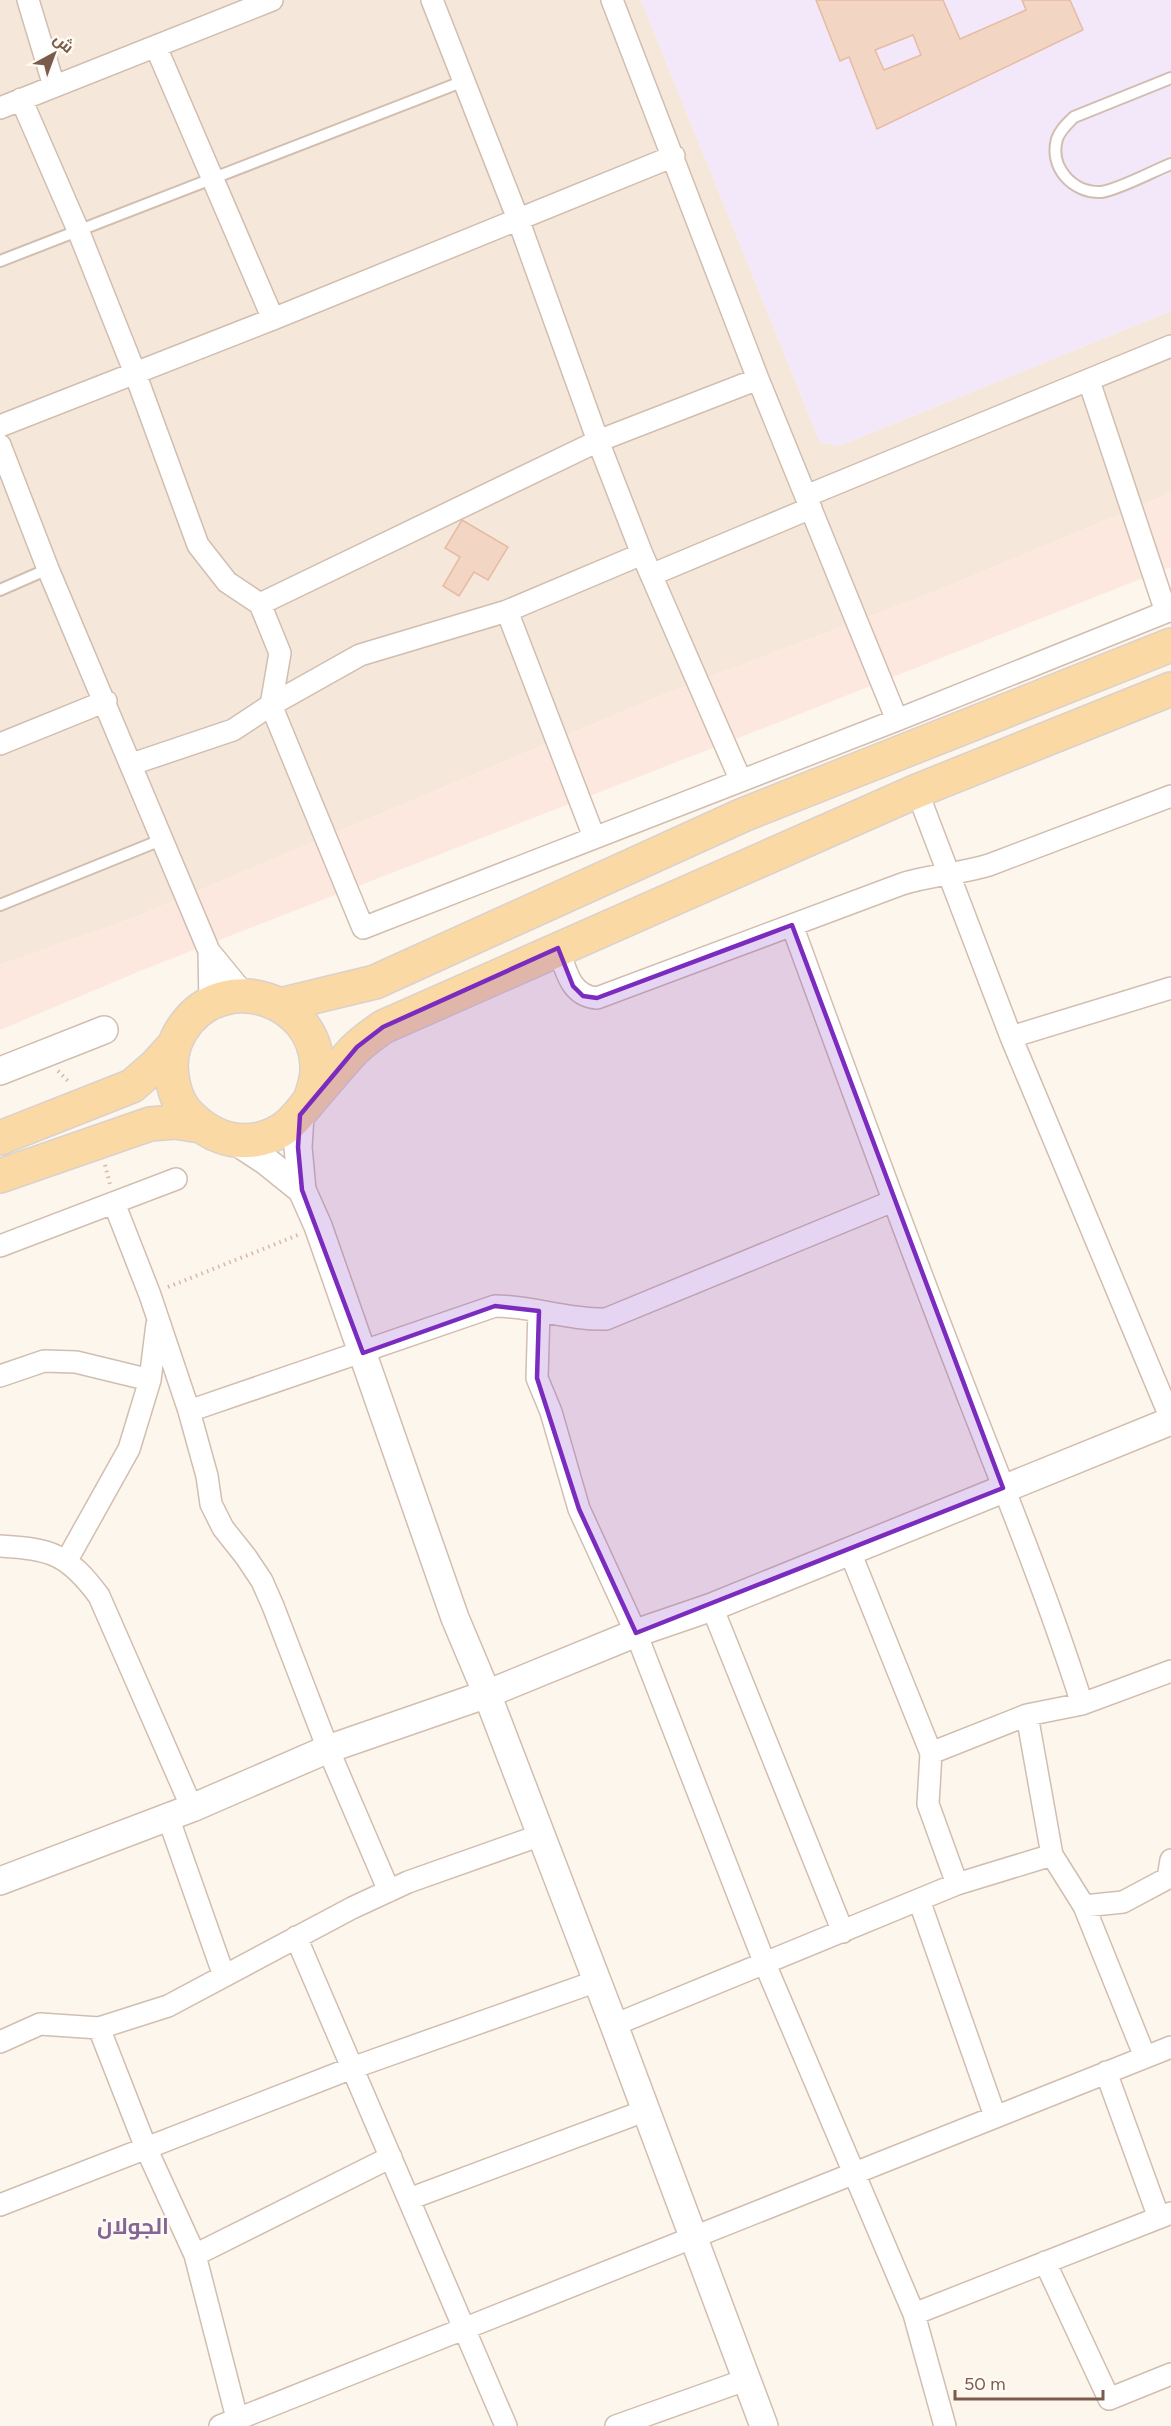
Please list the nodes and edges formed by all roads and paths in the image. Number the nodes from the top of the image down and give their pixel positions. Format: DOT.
graph roads {
  1 [pos="28,0"];
  2 [pos="272,0"];
  3 [pos="432,0"];
  4 [pos="612,0"];
  5 [pos="156,47"];
  6 [pos="1171,78"];
  7 [pos="464,81"];
  8 [pos="54,86"];
  9 [pos="21,99"];
  10 [pos="0,108"];
  11 [pos="674,156"];
  12 [pos="1171,164"];
  13 [pos="214,178"];
  14 [pos="518,219"];
  15 [pos="78,230"];
  16 [pos="0,261"];
  17 [pos="273,320"];
  18 [pos="1171,346"];
  19 [pos="135,373"];
  20 [pos="758,379"];
  21 [pos="1089,381"];
  22 [pos="0,426"];
  23 [pos="598,441"];
  24 [pos="0,445"];
  25 [pos="809,502"];
  26 [pos="642,554"];
  27 [pos="48,569"];
  28 [pos="651,575"];
  29 [pos="0,590"];
  30 [pos="260,604"];
  31 [pos="507,611"];
  32 [pos="1168,611"];
  33 [pos="1171,645"];
  34 [pos="1171,689"];
  35 [pos="106,701"];
  36 [pos="271,705"];
  37 [pos="897,720"];
  38 [pos="0,744"];
  39 [pos="132,764"];
  40 [pos="741,781"];
  41 [pos="916,790"];
  42 [pos="1171,796"];
  43 [pos="594,837"];
  44 [pos="161,840"];
  45 [pos="949,874"];
  46 [pos="0,905"];
  47 [pos="792,925"];
  48 [pos="558,948"];
  49 [pos="209,951"];
  50 [pos="1171,988"];
  51 [pos="245,995"];
  52 [pos="210,1003"];
  53 [pos="280,1005"];
  54 [pos="104,1030"];
  55 [pos="1011,1037"];
  56 [pos="175,1044"];
  57 [pos="42,1054"];
  58 [pos="0,1071"];
  59 [pos="89,1103"];
  60 [pos="305,1108"];
  61 [pos="200,1126"];
  62 [pos="0,1138"];
  63 [pos="234,1140"];
  64 [pos="100,1142"];
  65 [pos="0,1176"];
  66 [pos="176,1179"];
  67 [pos="302,1190"];
  68 [pos="893,1201"];
  69 [pos="114,1203"];
  70 [pos="318,1226"];
  71 [pos="0,1246"];
  72 [pos="150,1295"];
  73 [pos="539,1311"];
  74 [pos="158,1318"];
  75 [pos="363,1353"];
  76 [pos="0,1376"];
  77 [pos="150,1380"];
  78 [pos="189,1412"];
  79 [pos="1171,1420"];
  80 [pos="1003,1488"];
  81 [pos="0,1546"];
  82 [pos="850,1552"];
  83 [pos="67,1560"];
  84 [pos="712,1607"];
  85 [pos="636,1634"];
  86 [pos="1171,1671"];
  87 [pos="487,1694"];
  88 [pos="1082,1704"];
  89 [pos="1027,1715"];
  90 [pos="328,1749"];
  91 [pos="931,1754"];
  92 [pos="180,1813"];
  93 [pos="540,1835"];
  94 [pos="1052,1855"];
  95 [pos="1171,1860"];
  96 [pos="0,1881"];
  97 [pos="957,1884"];
  98 [pos="389,1891"];
  99 [pos="919,1900"];
  100 [pos="1084,1906"];
  101 [pos="843,1932"];
  102 [pos="296,1937"];
  103 [pos="765,1964"];
  104 [pos="224,1976"];
  105 [pos="597,1981"];
  106 [pos="615,2025"];
  107 [pos="99,2028"];
  108 [pos="0,2042"];
  109 [pos="1171,2047"];
  110 [pos="1145,2057"];
  111 [pos="352,2068"];
  112 [pos="1106,2072"];
  113 [pos="646,2110"];
  114 [pos="995,2116"];
  115 [pos="146,2148"];
  116 [pos="391,2157"];
  117 [pos="852,2172"];
  118 [pos="409,2199"];
  119 [pos="0,2205"];
  120 [pos="1165,2215"];
  121 [pos="696,2237"];
  122 [pos="195,2255"];
  123 [pos="1045,2262"];
  124 [pos="914,2314"];
  125 [pos="464,2327"];
  126 [pos="1171,2374"];
  127 [pos="748,2379"];
  128 [pos="232,2424"];
  129 [pos="506,2426"];
  130 [pos="616,2426"];
  131 [pos="764,2426"];
  132 [pos="945,2426"];
  1 -- 8 [label="street"];
  2 -- 5 [label="street"];
  3 -- 7 [label="street"];
  4 -- 11 [label="street"];
  5 -- 8 [label="street"];
  5 -- 13 [label="street"];
  6 -- 12 [label="lane"];
  7 -- 13 [label="lane"];
  7 -- 14 [label="street"];
  8 -- 9 [label="street"];
  9 -- 10 [label="street"];
  9 -- 15 [label="street"];
  11 -- 14 [label="street"];
  11 -- 20 [label="street"];
  13 -- 15 [label="lane"];
  13 -- 17 [label="street"];
  14 -- 17 [label="street"];
  14 -- 23 [label="street"];
  15 -- 16 [label="lane"];
  15 -- 19 [label="street"];
  17 -- 19 [label="street"];
  18 -- 21 [label="street"];
  19 -- 22 [label="street"];
  19 -- 30 [label="street"];
  20 -- 23 [label="street"];
  20 -- 25 [label="street"];
  21 -- 25 [label="street"];
  21 -- 32 [label="street"];
  23 -- 26 [label="street"];
  23 -- 30 [label="street"];
  24 -- 27 [label="street"];
  25 -- 28 [label="street"];
  25 -- 37 [label="street"];
  26 -- 28 [label="street"];
  26 -- 31 [label="street"];
  27 -- 29 [label="lane"];
  27 -- 35 [label="street"];
  28 -- 40 [label="street"];
  30 -- 36 [label="street"];
  31 -- 36 [label="street"];
  31 -- 43 [label="street"];
  32 -- 37 [label="street"];
  33 -- 53 [label="main road"];
  34 -- 41 [label="main road"];
  35 -- 38 [label="street"];
  35 -- 39 [label="street"];
  36 -- 39 [label="street"];
  36 -- 43 [label="street"];
  37 -- 40 [label="street"];
  39 -- 44 [label="street"];
  40 -- 43 [label="street"];
  41 -- 45 [label="street"];
  41 -- 48 [label="main road"];
  42 -- 45 [label="street"];
  44 -- 46 [label="lane"];
  44 -- 49 [label="street"];
  45 -- 47 [label="street"];
  45 -- 55 [label="street"];
  47 -- 48 [label="street"];
  47 -- 68 [label="street"];
  48 -- 60 [label="main road"];
  49 -- 51 [label="street"];
  49 -- 52 [label="street"];
  50 -- 55 [label="street"];
  51 -- 52 [label="main road"];
  51 -- 53 [label="main road"];
  52 -- 56 [label="main road"];
  53 -- 60 [label="main road"];
  54 -- 57 [label="street"];
  55 -- 79 [label="street"];
  56 -- 59 [label="main road"];
  56 -- 61 [label="main road"];
  57 -- 58 [label="street"];
  57 -- 59 [label="path"];
  59 -- 62 [label="main road"];
  60 -- 63 [label="main road"];
  60 -- 67 [label="street"];
  61 -- 63 [label="main road"];
  61 -- 64 [label="main road"];
  63 -- 67 [label="street"];
  64 -- 65 [label="main road"];
  64 -- 69 [label="path"];
  66 -- 69 [label="street"];
  67 -- 70 [label="street"];
  68 -- 73 [label="street"];
  68 -- 80 [label="street"];
  69 -- 71 [label="street"];
  69 -- 72 [label="street"];
  70 -- 72 [label="path"];
  70 -- 75 [label="street"];
  72 -- 74 [label="street"];
  73 -- 75 [label="street"];
  73 -- 85 [label="street"];
  74 -- 77 [label="street"];
  74 -- 78 [label="street"];
  75 -- 78 [label="street"];
  75 -- 87 [label="street"];
  76 -- 77 [label="street"];
  77 -- 83 [label="street"];
  78 -- 90 [label="street"];
  79 -- 80 [label="street"];
  80 -- 82 [label="street"];
  80 -- 88 [label="street"];
  81 -- 83 [label="street"];
  82 -- 84 [label="street"];
  82 -- 91 [label="street"];
  83 -- 92 [label="street"];
  84 -- 85 [label="street"];
  84 -- 101 [label="street"];
  85 -- 87 [label="street"];
  85 -- 103 [label="street"];
  86 -- 88 [label="street"];
  87 -- 90 [label="street"];
  87 -- 93 [label="street"];
  88 -- 89 [label="street"];
  89 -- 91 [label="street"];
  89 -- 94 [label="street"];
  90 -- 92 [label="street"];
  90 -- 98 [label="street"];
  91 -- 97 [label="street"];
  92 -- 96 [label="street"];
  92 -- 104 [label="street"];
  93 -- 98 [label="street"];
  93 -- 105 [label="street"];
  94 -- 97 [label="street"];
  94 -- 100 [label="street"];
  95 -- 100 [label="street"];
  97 -- 99 [label="street"];
  98 -- 102 [label="street"];
  99 -- 101 [label="street"];
  99 -- 114 [label="street"];
  100 -- 110 [label="street"];
  101 -- 103 [label="street"];
  102 -- 104 [label="street"];
  102 -- 111 [label="street"];
  103 -- 106 [label="street"];
  103 -- 117 [label="street"];
  104 -- 107 [label="street"];
  105 -- 106 [label="street"];
  105 -- 111 [label="street"];
  106 -- 113 [label="street"];
  107 -- 108 [label="street"];
  107 -- 115 [label="street"];
  109 -- 110 [label="street"];
  110 -- 112 [label="street"];
  111 -- 115 [label="street"];
  111 -- 116 [label="street"];
  112 -- 114 [label="street"];
  112 -- 120 [label="street"];
  113 -- 118 [label="street"];
  113 -- 121 [label="street"];
  114 -- 117 [label="street"];
  115 -- 119 [label="street"];
  115 -- 122 [label="street"];
  116 -- 118 [label="street"];
  116 -- 122 [label="street"];
  117 -- 121 [label="street"];
  117 -- 124 [label="street"];
  118 -- 125 [label="street"];
  120 -- 123 [label="street"];
  121 -- 125 [label="street"];
  121 -- 127 [label="street"];
  122 -- 128 [label="street"];
  123 -- 124 [label="street"];
  123 -- 126 [label="street"];
  124 -- 132 [label="street"];
  125 -- 128 [label="street"];
  125 -- 129 [label="street"];
  127 -- 130 [label="street"];
  127 -- 131 [label="street"];
}
